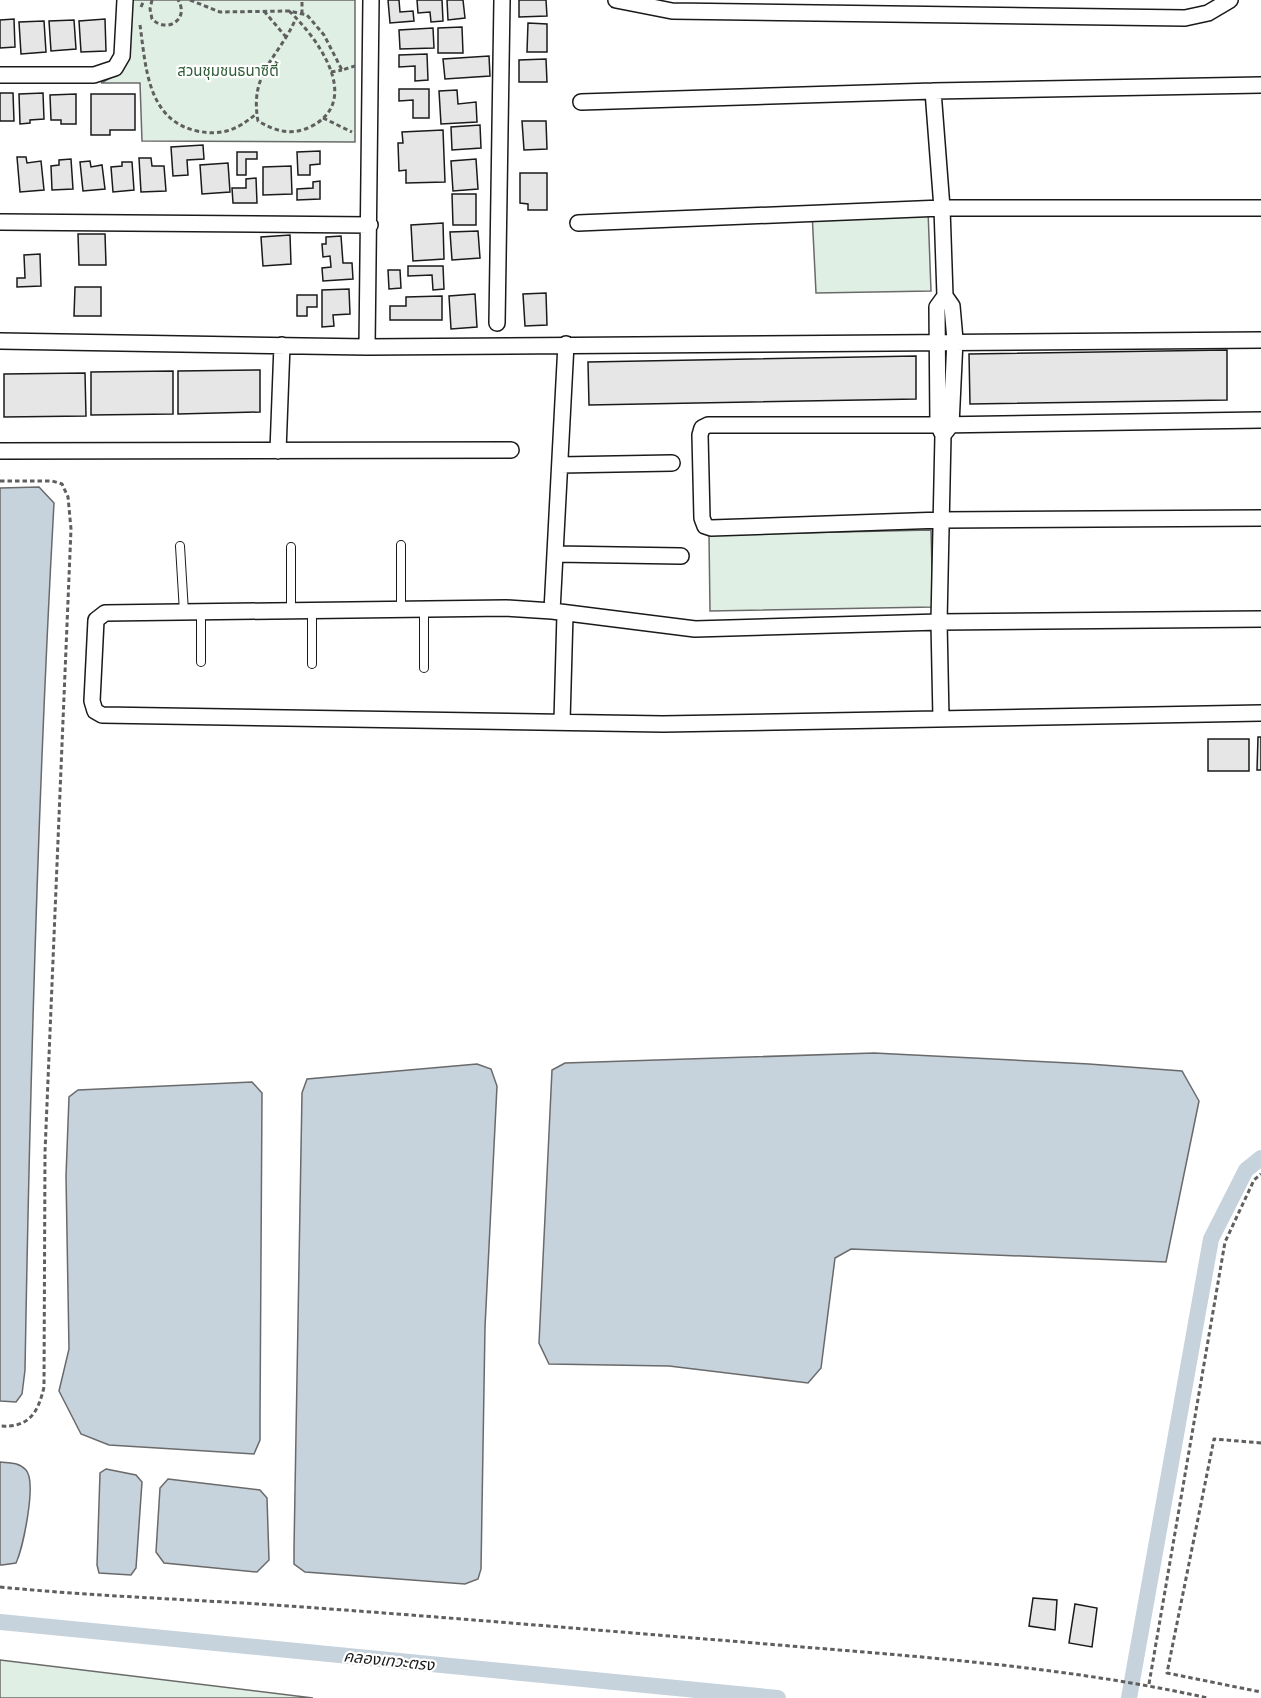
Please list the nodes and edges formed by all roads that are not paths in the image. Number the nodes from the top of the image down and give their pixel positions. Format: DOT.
graph roads {
  1 [pos="125,0"];
  2 [pos="371,0"];
  3 [pos="502,0"];
  4 [pos="616,0"];
  5 [pos="1230,0"];
  6 [pos="704,6"];
  7 [pos="0,75"];
  8 [pos="1261,85"];
  9 [pos="933,91"];
  10 [pos="581,102"];
  11 [pos="942,208"];
  12 [pos="1261,208"];
  13 [pos="0,222"];
  14 [pos="578,223"];
  15 [pos="370,225"];
  16 [pos="945,296"];
  17 [pos="497,323"];
  18 [pos="936,340"];
  19 [pos="955,340"];
  20 [pos="1261,340"];
  21 [pos="0,341"];
  22 [pos="566,344"];
  23 [pos="282,345"];
  24 [pos="367,347"];
  25 [pos="1261,420"];
  26 [pos="944,428"];
  27 [pos="511,450"];
  28 [pos="0,451"];
  29 [pos="278,451"];
  30 [pos="672,463"];
  31 [pos="560,465"];
  32 [pos="1261,518"];
  33 [pos="942,520"];
  34 [pos="401,545"];
  35 [pos="180,546"];
  36 [pos="291,547"];
  37 [pos="555,555"];
  38 [pos="681,556"];
  39 [pos="401,609"];
  40 [pos="424,609"];
  41 [pos="291,610"];
  42 [pos="312,610"];
  43 [pos="184,612"];
  44 [pos="201,612"];
  45 [pos="558,612"];
  46 [pos="1261,619"];
  47 [pos="939,622"];
  48 [pos="201,662"];
  49 [pos="312,664"];
  50 [pos="424,668"];
  51 [pos="1261,713"];
  52 [pos="941,719"];
  53 [pos="562,721"];
  1 -- 7 [label="street"];
  2 -- 15 [label="street"];
  3 -- 17 [label="street"];
  4 -- 6 [label="street"];
  5 -- 6 [label="street"];
  8 -- 9 [label="street"];
  9 -- 10 [label="street"];
  9 -- 11 [label="street"];
  11 -- 12 [label="street"];
  11 -- 14 [label="street"];
  11 -- 16 [label="street"];
  13 -- 15 [label="street"];
  15 -- 24 [label="street"];
  16 -- 18 [label="street"];
  16 -- 19 [label="street"];
  18 -- 19 [label="street"];
  18 -- 22 [label="street"];
  18 -- 26 [label="street"];
  19 -- 20 [label="street"];
  19 -- 26 [label="street"];
  21 -- 23 [label="street"];
  22 -- 24 [label="street"];
  22 -- 31 [label="street"];
  23 -- 24 [label="street"];
  23 -- 29 [label="street"];
  25 -- 26 [label="street"];
  26 -- 33 [label="street"];
  26 -- 33 [label="street"];
  27 -- 29 [label="street"];
  28 -- 29 [label="street"];
  30 -- 31 [label="street"];
  31 -- 37 [label="street"];
  32 -- 33 [label="street"];
  33 -- 47 [label="street"];
  34 -- 39 [label="lane"];
  35 -- 43 [label="lane"];
  36 -- 41 [label="lane"];
  37 -- 38 [label="street"];
  37 -- 45 [label="street"];
  39 -- 40 [label="street"];
  39 -- 42 [label="street"];
  40 -- 45 [label="street"];
  40 -- 50 [label="lane"];
  41 -- 42 [label="street"];
  41 -- 44 [label="street"];
  42 -- 49 [label="lane"];
  43 -- 44 [label="street"];
  43 -- 53 [label="street"];
  44 -- 48 [label="lane"];
  45 -- 47 [label="street"];
  45 -- 53 [label="street"];
  46 -- 47 [label="street"];
  47 -- 52 [label="street"];
  51 -- 52 [label="street"];
  52 -- 53 [label="street"];
}
